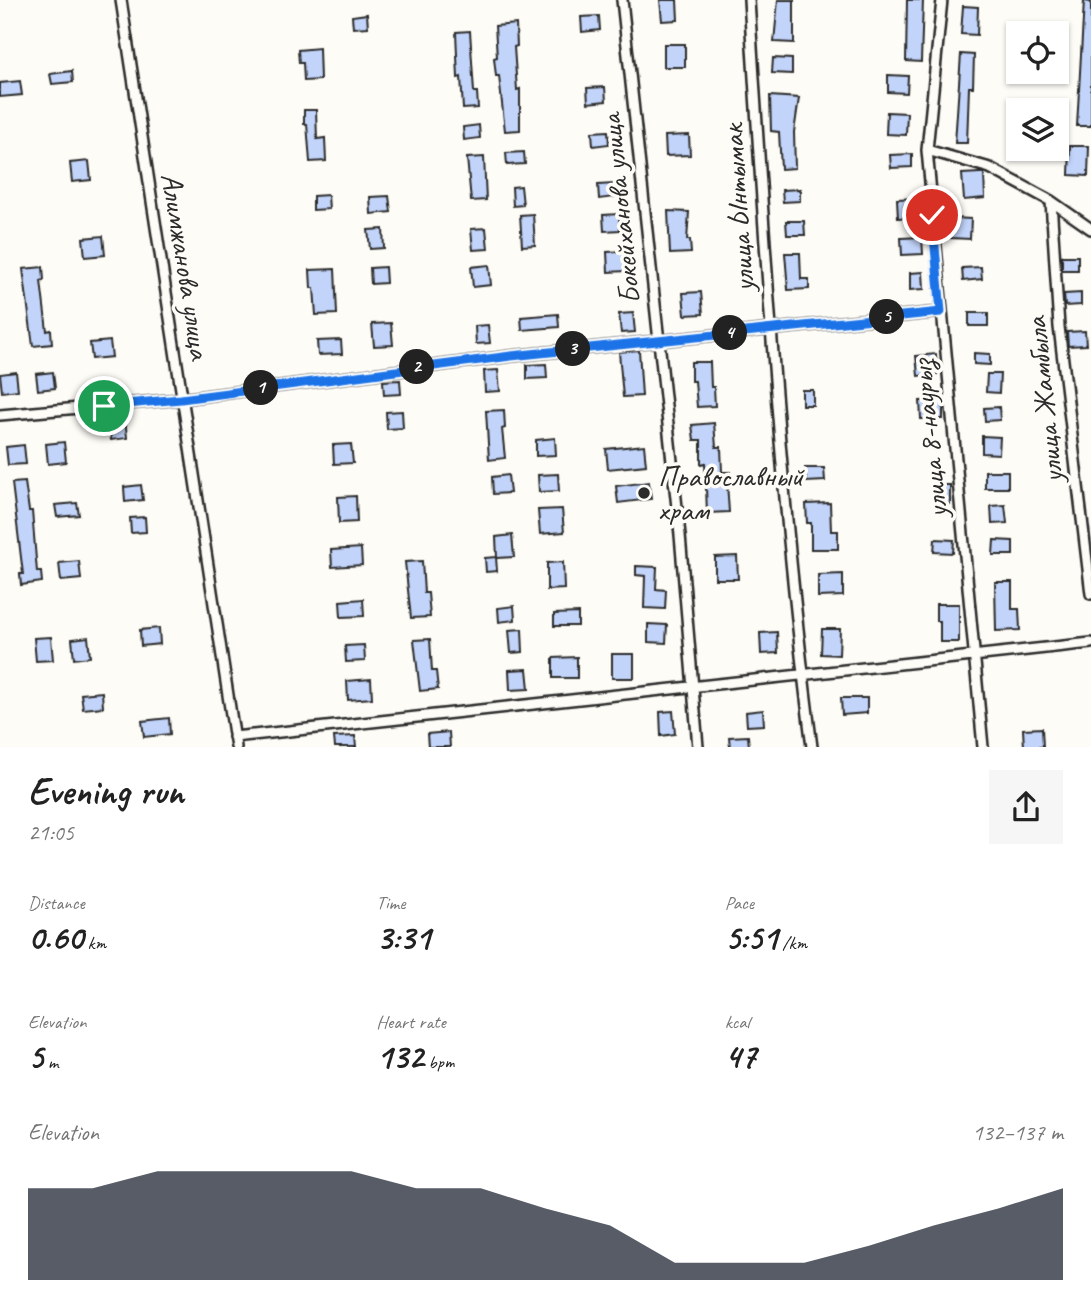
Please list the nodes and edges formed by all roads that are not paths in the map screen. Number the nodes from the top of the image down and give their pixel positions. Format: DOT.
graph roads {
  1 [pos="121,0"];
  2 [pos="622,0"];
  3 [pos="749,0"];
  4 [pos="942,0"];
  5 [pos="927,150"];
  6 [pos="1051,201"];
  7 [pos="1091,229"];
  8 [pos="941,312"];
  9 [pos="771,329"];
  10 [pos="659,340"];
  11 [pos="181,399"];
  12 [pos="0,415"];
  13 [pos="1091,594"];
  14 [pos="1091,643"];
  15 [pos="975,656"];
  16 [pos="803,674"];
  17 [pos="692,687"];
  18 [pos="234,737"];
  19 [pos="236,747"];
  20 [pos="698,747"];
  21 [pos="812,747"];
  22 [pos="983,747"];
  1 -- 11 [label="street, Алимжанова улица"];
  2 -- 10 [label="street, Бокейханова улица"];
  3 -- 9 [label="street, улица Ынтымак"];
  4 -- 5 [label="street, улица 8-наурыз"];
  5 -- 6 [label="street"];
  5 -- 8 [label="street, улица 8-наурыз"];
  6 -- 7 [label="street"];
  6 -- 13 [label="street, улица Жамбыла"];
  8 -- 9 [label="street"];
  8 -- 15 [label="street, улица 8-наурыз"];
  9 -- 10 [label="street"];
  9 -- 16 [label="street, улица Ынтымак"];
  10 -- 11 [label="street"];
  10 -- 17 [label="street, Бокейханова улица"];
  11 -- 12 [label="street"];
  11 -- 18 [label="street, Алимжанова улица"];
  14 -- 15 [label="street"];
  15 -- 16 [label="street"];
  15 -- 22 [label="street, улица 8-наурыз"];
  16 -- 17 [label="street"];
  16 -- 21 [label="street, улица Ынтымак"];
  17 -- 18 [label="street"];
  17 -- 20 [label="street, Бокейханова улица"];
  18 -- 19 [label="street, Алимжанова улица"];
}
